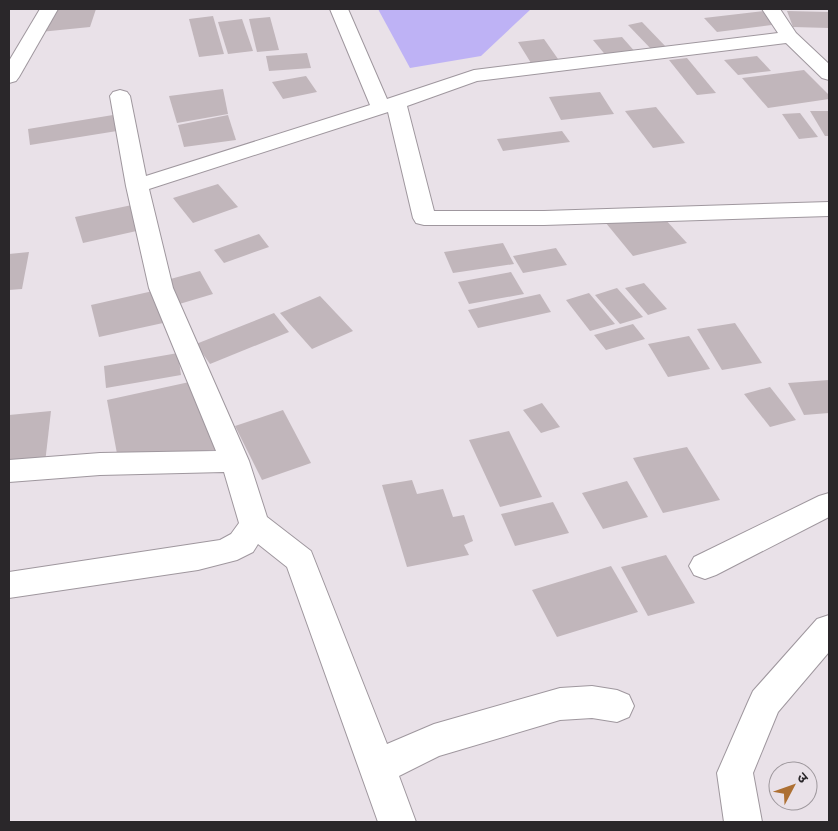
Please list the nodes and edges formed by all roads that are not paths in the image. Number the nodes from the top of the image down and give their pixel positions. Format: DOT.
graph roads {
  1 [pos="50,9"];
  2 [pos="339,9"];
  3 [pos="771,9"];
  4 [pos="790,37"];
  5 [pos="829,74"];
  6 [pos="9,78"];
  7 [pos="120,96"];
  8 [pos="388,105"];
  9 [pos="137,186"];
  10 [pos="829,209"];
  11 [pos="235,461"];
  12 [pos="9,471"];
  13 [pos="824,515"];
  14 [pos="254,524"];
  15 [pos="705,566"];
  16 [pos="9,585"];
  17 [pos="829,629"];
  18 [pos="617,706"];
  19 [pos="378,768"];
  20 [pos="397,822"];
  21 [pos="743,822"];
  1 -- 6 [label="street"];
  2 -- 8 [label="street"];
  3 -- 4 [label="street"];
  4 -- 5 [label="street"];
  4 -- 8 [label="street"];
  7 -- 9 [label="street"];
  8 -- 9 [label="street"];
  8 -- 10 [label="street"];
  9 -- 11 [label="street"];
  11 -- 12 [label="street"];
  11 -- 14 [label="street"];
  13 -- 15 [label="street"];
  14 -- 16 [label="street"];
  14 -- 19 [label="street"];
  17 -- 21 [label="street"];
  18 -- 19 [label="street"];
  19 -- 20 [label="street"];
}
